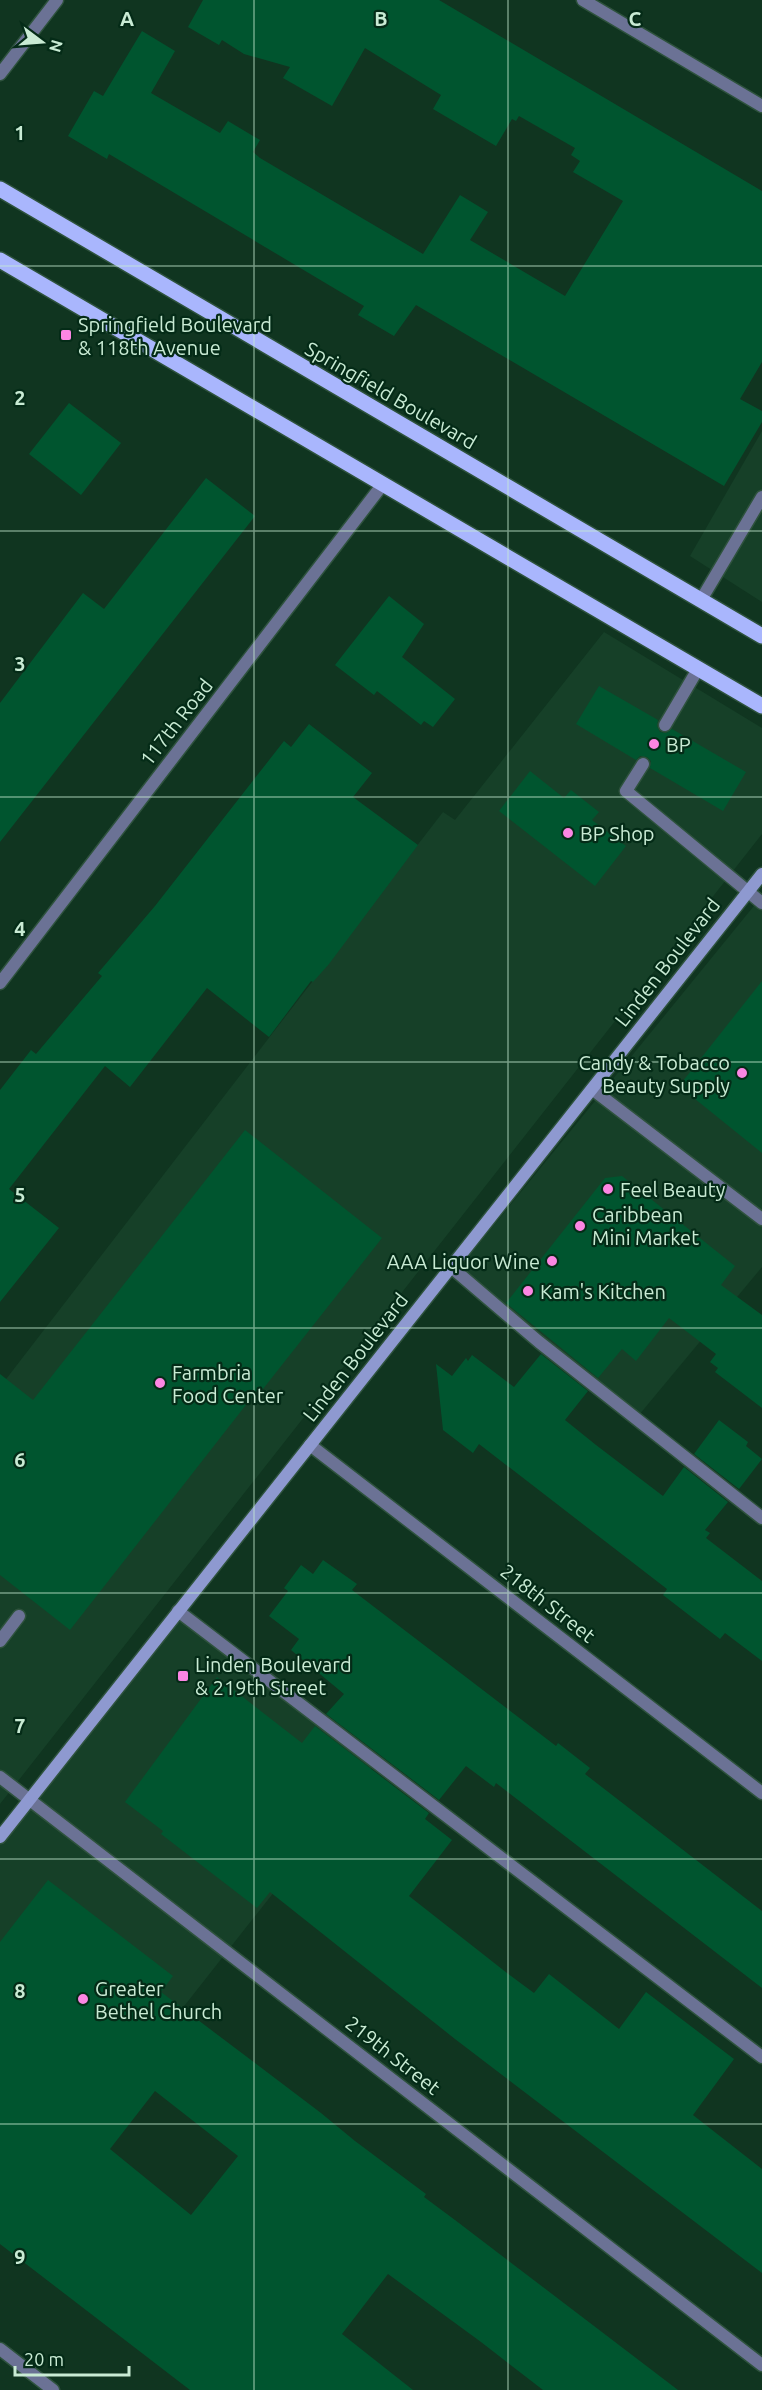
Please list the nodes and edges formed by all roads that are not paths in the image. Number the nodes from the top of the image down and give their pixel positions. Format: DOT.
graph roads {
  1 [pos="57,0"];
  2 [pos="583,0"];
  3 [pos="0,74"];
  4 [pos="762,106"];
  5 [pos="0,189"];
  6 [pos="0,260"];
  7 [pos="383,484"];
  8 [pos="762,497"];
  9 [pos="701,600"];
  10 [pos="762,636"];
  11 [pos="698,669"];
  12 [pos="762,706"];
  13 [pos="665,725"];
  14 [pos="643,764"];
  15 [pos="762,874"];
  16 [pos="747,892"];
  17 [pos="762,903"];
  18 [pos="0,983"];
  19 [pos="592,1089"];
  20 [pos="762,1219"];
  21 [pos="451,1267"];
  22 [pos="310,1445"];
  23 [pos="762,1518"];
  24 [pos="178,1611"];
  25 [pos="19,1616"];
  26 [pos="0,1641"];
  27 [pos="0,1777"];
  28 [pos="762,1793"];
  29 [pos="29,1799"];
  30 [pos="0,1837"];
  31 [pos="762,2057"];
  32 [pos="0,2349"];
  33 [pos="762,2365"];
  34 [pos="53,2390"];
  1 -- 3 [label="street"];
  2 -- 4 [label="street"];
  5 -- 9 [label="main road, Springfield Boulevard"];
  6 -- 7 [label="main road"];
  7 -- 11 [label="main road"];
  7 -- 18 [label="street, 117th Road"];
  8 -- 9 [label="street"];
  9 -- 10 [label="main road, Springfield Boulevard"];
  11 -- 12 [label="main road"];
  11 -- 13 [label="street"];
  14 -- 16 [label="street"];
  15 -- 16 [label="main road, Linden Boulevard"];
  16 -- 17 [label="street"];
  16 -- 19 [label="main road, Linden Boulevard"];
  19 -- 20 [label="street"];
  19 -- 21 [label="main road, Linden Boulevard"];
  21 -- 22 [label="main road, Linden Boulevard"];
  21 -- 23 [label="street"];
  22 -- 24 [label="main road, Linden Boulevard"];
  22 -- 28 [label="street, 218th Street"];
  24 -- 29 [label="main road, Linden Boulevard"];
  24 -- 31 [label="street"];
  25 -- 26 [label="street"];
  27 -- 29 [label="street, 219th Street"];
  29 -- 30 [label="main road, Linden Boulevard"];
  29 -- 33 [label="street, 219th Street"];
  32 -- 34 [label="street"];
}
